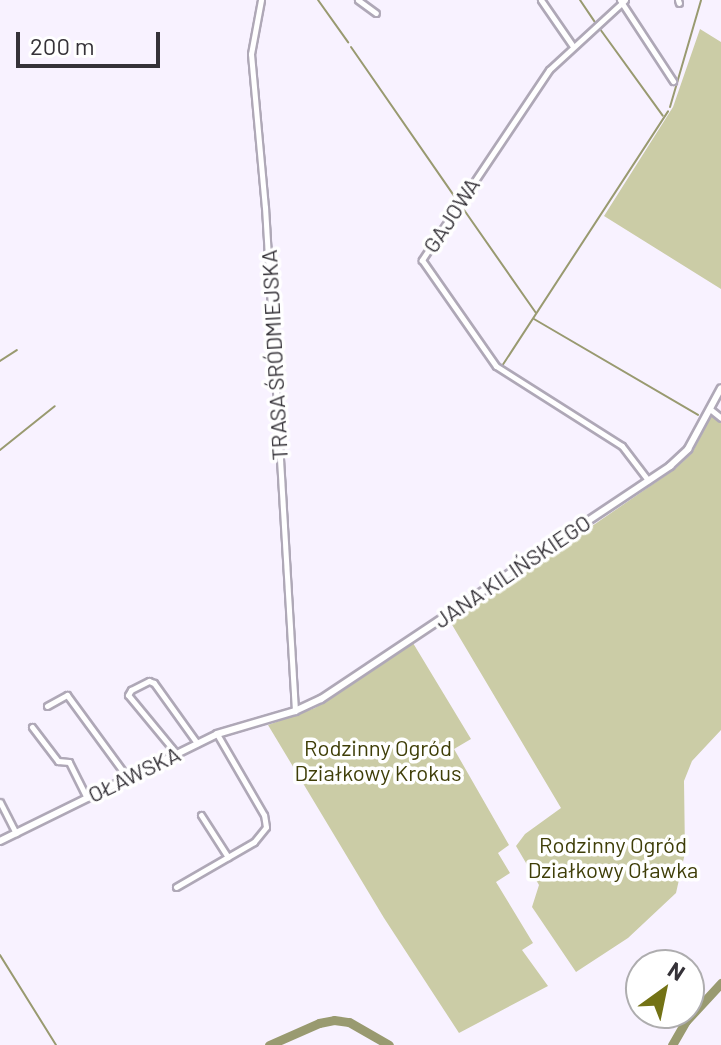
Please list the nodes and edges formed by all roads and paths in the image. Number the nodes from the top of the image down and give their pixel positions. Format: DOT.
graph roads {
  1 [pos="261,0"];
  2 [pos="358,0"];
  3 [pos="541,0"];
  4 [pos="622,1"];
  5 [pos="376,13"];
  6 [pos="572,45"];
  7 [pos="673,81"];
  8 [pos="721,388"];
  9 [pos="710,409"];
  10 [pos="721,418"];
  11 [pos="648,480"];
  12 [pos="47,706"];
  13 [pos="295,711"];
  14 [pos="272,718"];
  15 [pos="32,727"];
  16 [pos="217,734"];
  17 [pos="197,743"];
  18 [pos="176,753"];
  19 [pos="127,777"];
  20 [pos="87,798"];
  21 [pos="0,802"];
  22 [pos="201,815"];
  23 [pos="16,833"];
  24 [pos="0,841"];
  25 [pos="228,857"];
  26 [pos="176,887"];
  1 -- 13 [label="street, TRASA ŚRÓDMIEJSKA"];
  2 -- 5 [label="street"];
  3 -- 6 [label="street"];
  4 -- 6 [label="street, GAJOWA"];
  4 -- 7 [label="street"];
  6 -- 11 [label="street, GAJOWA"];
  8 -- 9 [label="street, JANA KILIŃSKIEGO"];
  9 -- 10 [label="street"];
  9 -- 11 [label="street, JANA KILIŃSKIEGO"];
  11 -- 13 [label="street, JANA KILIŃSKIEGO"];
  12 -- 19 [label="street"];
  13 -- 14 [label="street, JANA KILIŃSKIEGO"];
  14 -- 16 [label="street, OŁAWSKA"];
  15 -- 20 [label="street"];
  16 -- 17 [label="street, OŁAWSKA"];
  16 -- 25 [label="street"];
  17 -- 18 [label="street, OŁAWSKA"];
  17 -- 18 [label="street"];
  18 -- 19 [label="street, OŁAWSKA"];
  19 -- 20 [label="street, OŁAWSKA"];
  20 -- 23 [label="street, OŁAWSKA"];
  21 -- 23 [label="street"];
  22 -- 25 [label="street"];
  23 -- 24 [label="street, OŁAWSKA"];
  25 -- 26 [label="street"];
}
